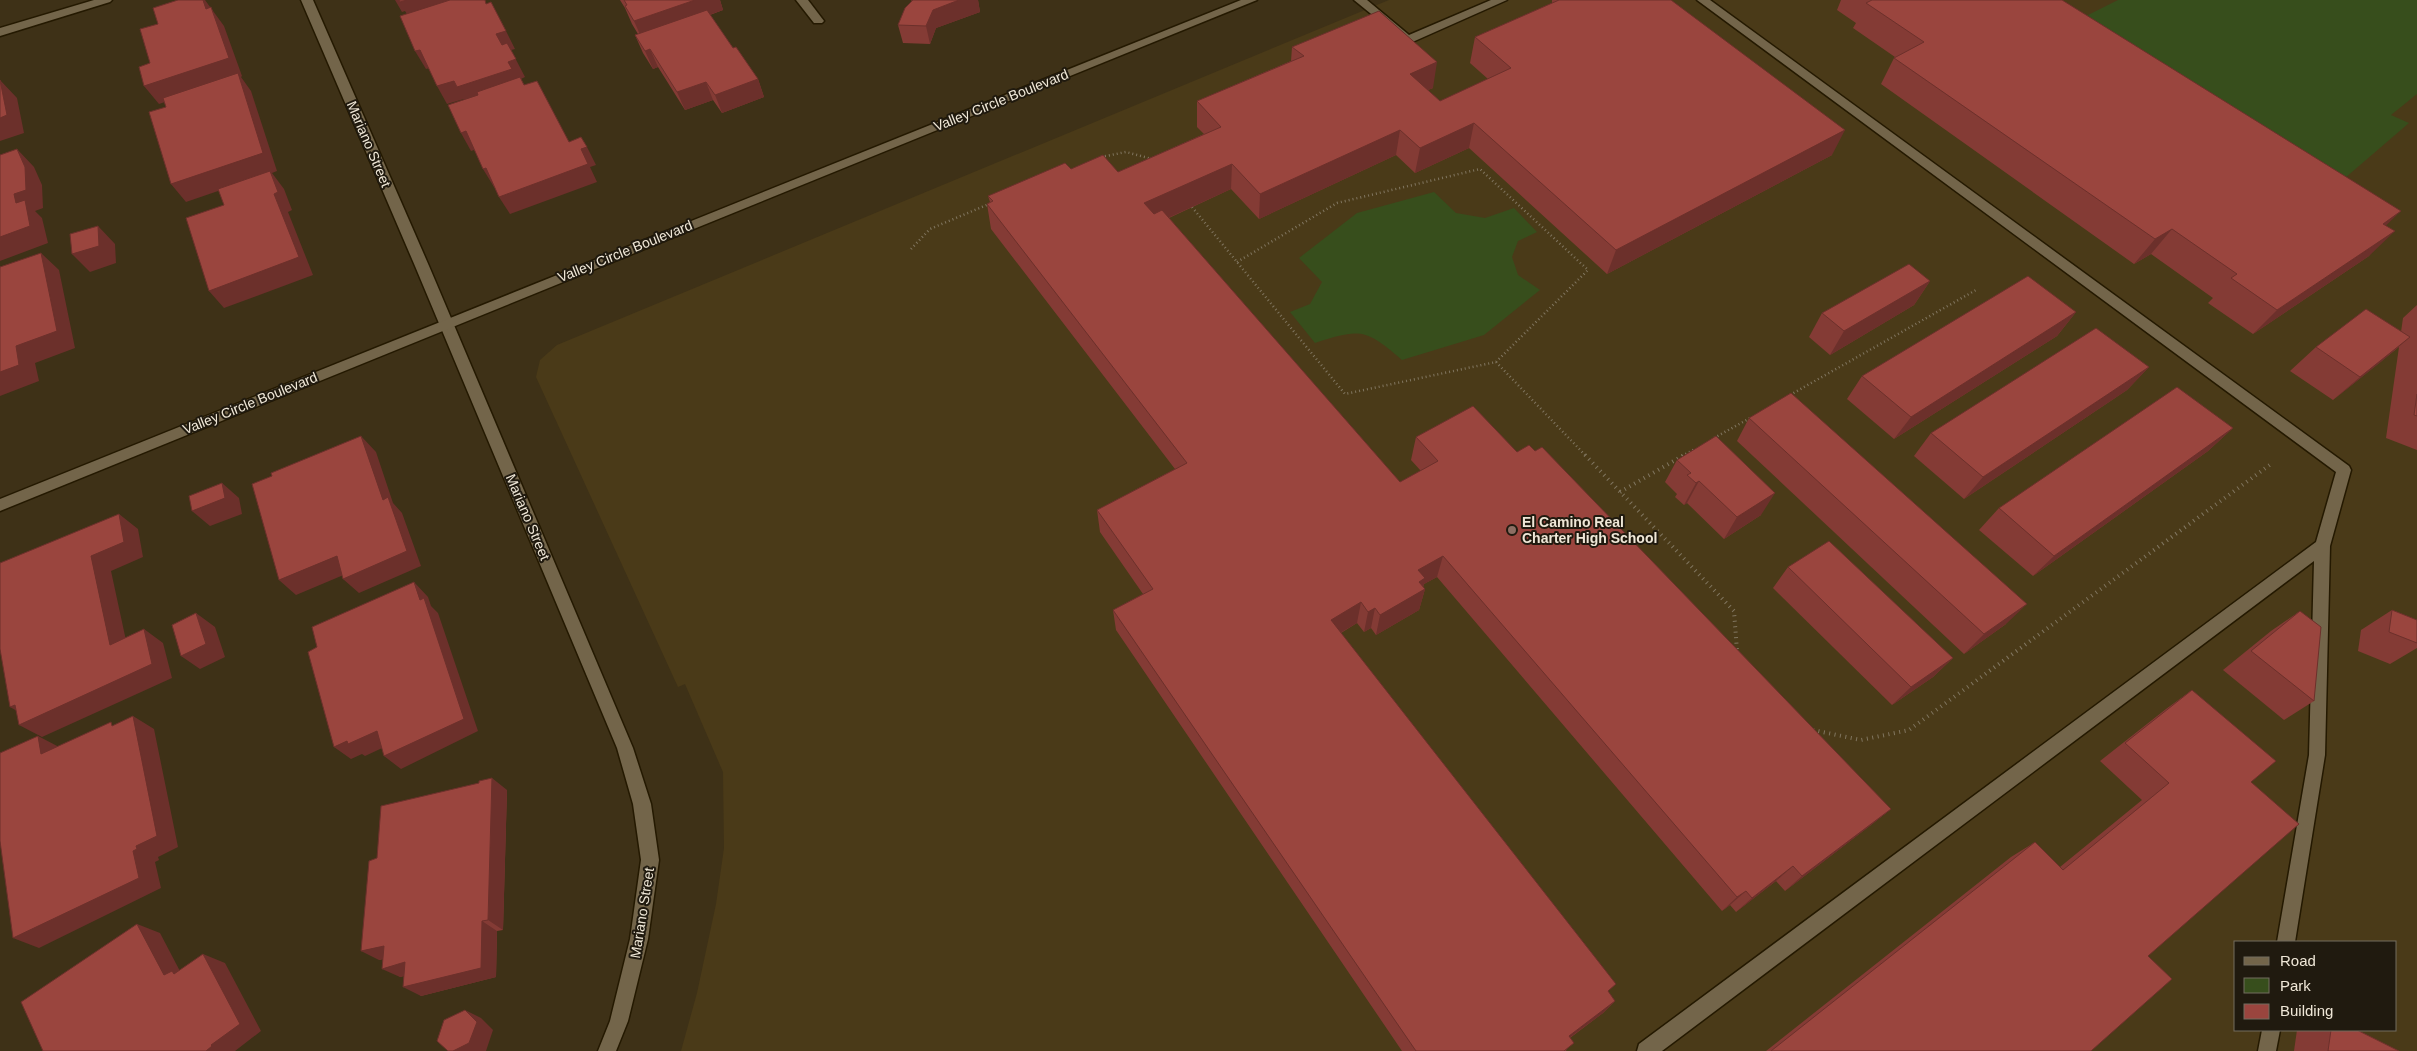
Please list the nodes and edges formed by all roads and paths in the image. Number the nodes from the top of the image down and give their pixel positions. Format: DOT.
graph roads {
  1 [pos="106,0"];
  2 [pos="307,0"];
  3 [pos="802,0"];
  4 [pos="1251,0"];
  5 [pos="1360,0"];
  6 [pos="1501,0"];
  7 [pos="1703,0"];
  8 [pos="818,21"];
  9 [pos="0,32"];
  10 [pos="1098,158"];
  11 [pos="1158,165"];
  12 [pos="992,203"];
  13 [pos="1192,207"];
  14 [pos="911,249"];
  15 [pos="1237,262"];
  16 [pos="1976,290"];
  17 [pos="446,323"];
  18 [pos="1496,362"];
  19 [pos="1785,398"];
  20 [pos="1759,413"];
  21 [pos="1707,442"];
  22 [pos="1698,447"];
  23 [pos="2272,464"];
  24 [pos="1620,492"];
  25 [pos="0,504"];
  26 [pos="2322,546"];
  27 [pos="1741,657"];
  28 [pos="1805,726"];
  29 [pos="2286,941"];
  30 [pos="2271,1031"];
  31 [pos="607,1051"];
  32 [pos="1646,1051"];
  33 [pos="2267,1051"];
  1 -- 9 [label="street"];
  2 -- 17 [label="street, Mariano Street"];
  3 -- 8 [label="street"];
  4 -- 17 [label="street, Valley Circle Boulevard"];
  5 -- 6 [label="street"];
  7 -- 26 [label="street"];
  10 -- 11 [label="path"];
  12 -- 14 [label="path"];
  13 -- 15 [label="path"];
  15 -- 18 [label="path"];
  15 -- 18 [label="path"];
  16 -- 19 [label="path"];
  17 -- 25 [label="street, Valley Circle Boulevard"];
  17 -- 31 [label="street, Mariano Street"];
  18 -- 24 [label="path"];
  20 -- 21 [label="path"];
  22 -- 24 [label="path"];
  23 -- 28 [label="path"];
  24 -- 27 [label="path"];
  26 -- 29 [label="street"];
  26 -- 32 [label="street"];
  30 -- 33 [label="street"];
}
